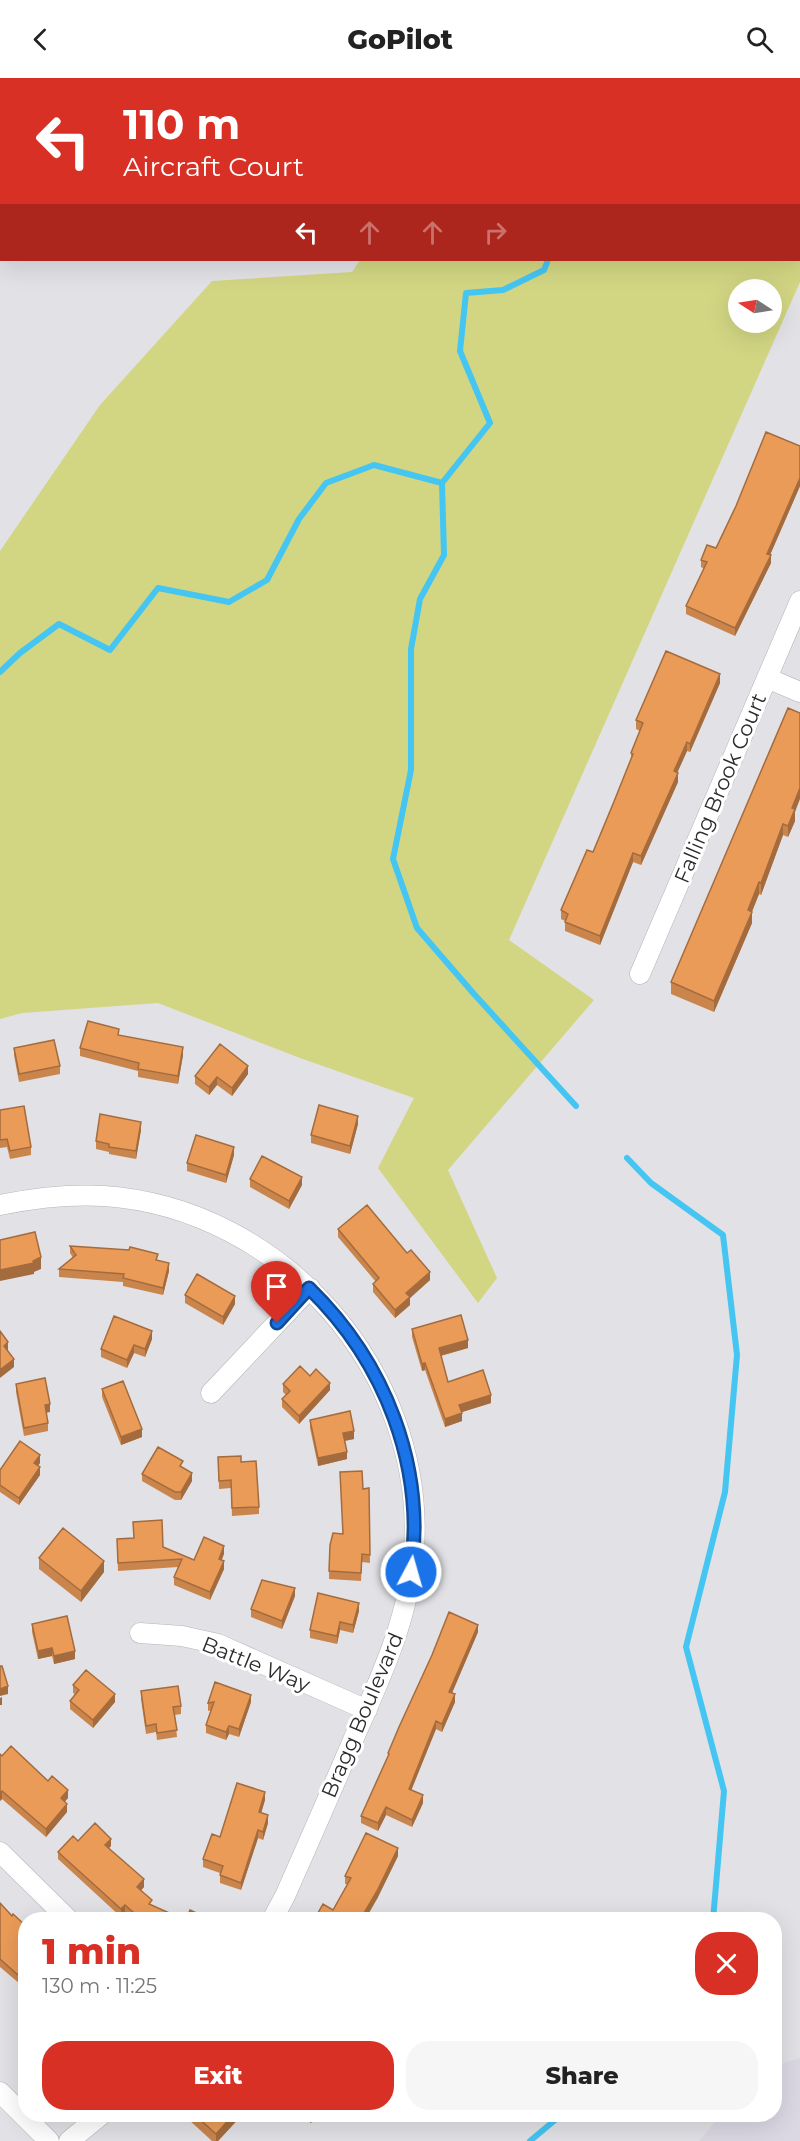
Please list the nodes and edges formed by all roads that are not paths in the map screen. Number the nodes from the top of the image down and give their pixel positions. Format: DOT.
graph roads {
  1 [pos="800,601"];
  2 [pos="767,678"];
  3 [pos="800,692"];
  4 [pos="640,974"];
  5 [pos="0,1205"];
  6 [pos="309,1288"];
  7 [pos="211,1393"];
  8 [pos="140,1633"];
  9 [pos="366,1710"];
  10 [pos="0,1852"];
  11 [pos="61,1912"];
  12 [pos="276,1912"];
  13 [pos="0,2092"];
  14 [pos="18,2110"];
  15 [pos="30,2122"];
  16 [pos="92,2122"];
  17 [pos="49,2141"];
  18 [pos="69,2141"];
  1 -- 2 [label="street, Falling Brook Court"];
  2 -- 3 [label="street"];
  2 -- 4 [label="street, Falling Brook Court"];
  5 -- 6 [label="street, Bragg Boulevard"];
  6 -- 7 [label="street"];
  6 -- 9 [label="street, Bragg Boulevard"];
  8 -- 9 [label="street, Battle Way"];
  9 -- 12 [label="street, Bragg Boulevard"];
  10 -- 11 [label="street"];
  13 -- 14 [label="street"];
  15 -- 17 [label="street"];
  16 -- 18 [label="street"];
}
